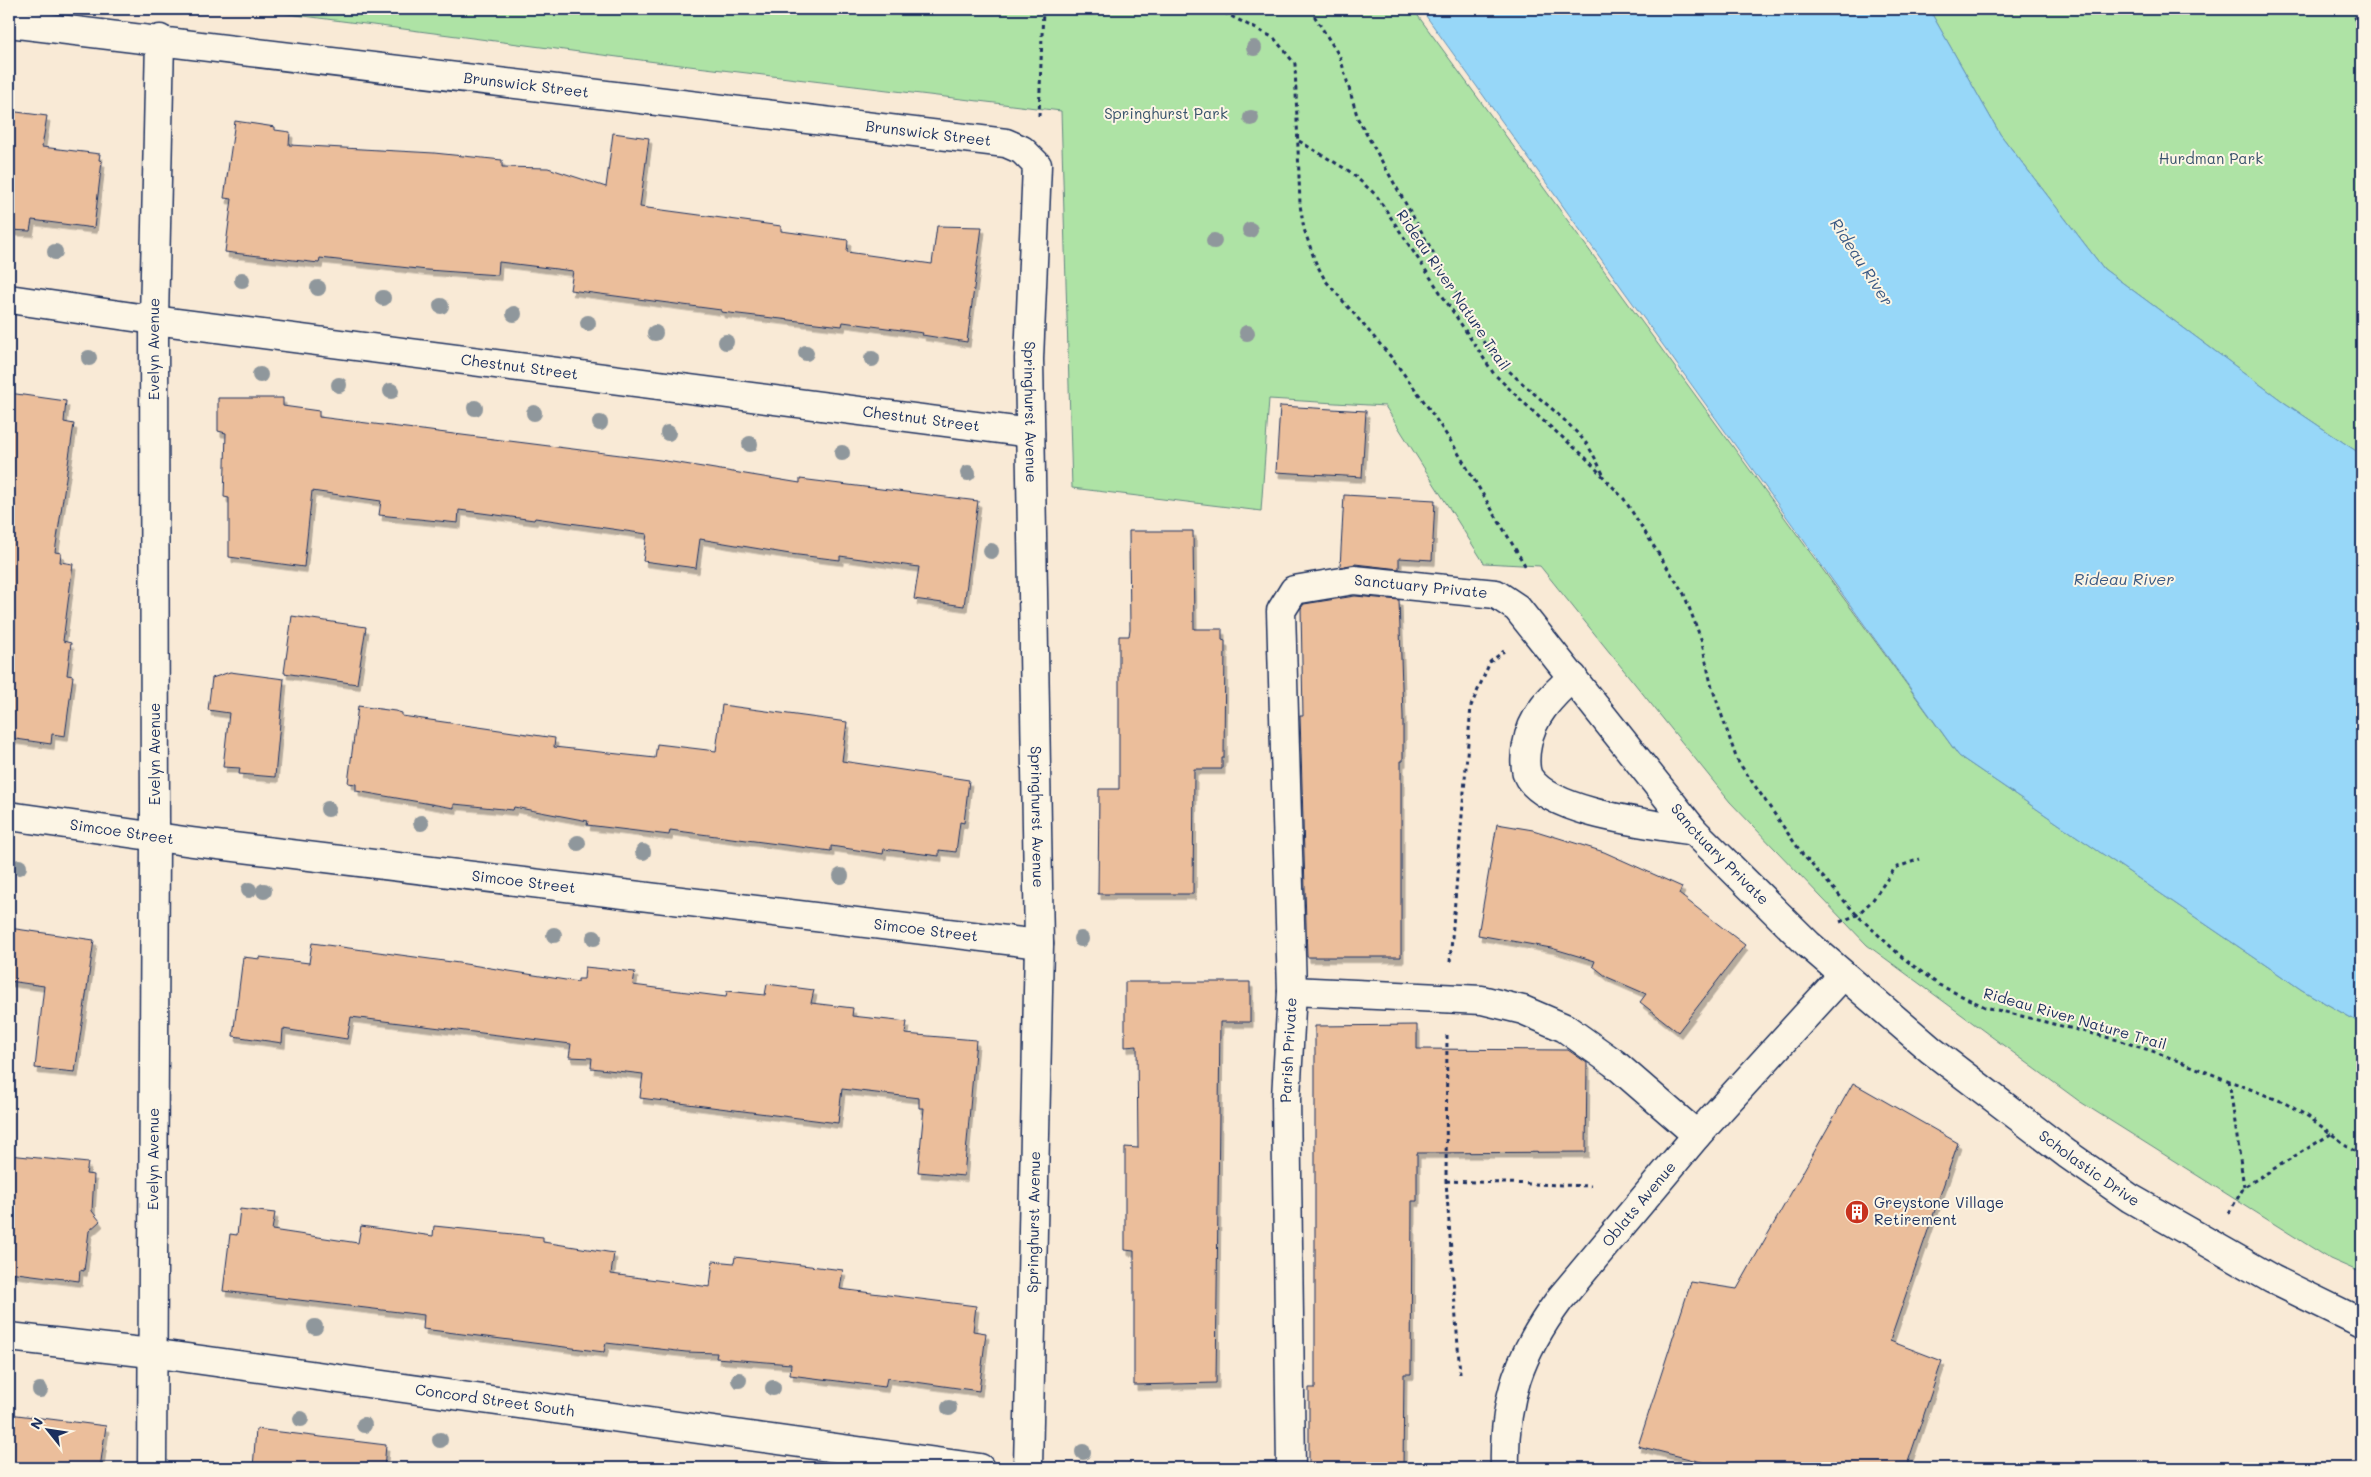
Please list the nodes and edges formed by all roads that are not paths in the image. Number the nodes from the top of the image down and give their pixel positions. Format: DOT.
graph roads {
  1 [pos="9,23"];
  2 [pos="160,40"];
  3 [pos="1037,165"];
  4 [pos="9,299"];
  5 [pos="154,320"];
  6 [pos="1030,433"];
  7 [pos="1573,677"];
  8 [pos="9,816"];
  9 [pos="1694,831"];
  10 [pos="155,838"];
  11 [pos="1039,944"];
  12 [pos="1843,975"];
  13 [pos="1292,991"];
  14 [pos="1697,1135"];
  15 [pos="2362,1323"];
  16 [pos="9,1337"];
  17 [pos="151,1353"];
  18 [pos="152,1468"];
  19 [pos="980,1468"];
  20 [pos="1028,1468"];
  21 [pos="1291,1468"];
  22 [pos="1505,1468"];
  1 -- 2 [label="street, Brunswick Street"];
  2 -- 3 [label="street, Brunswick Street"];
  2 -- 5 [label="street, Evelyn Avenue"];
  3 -- 6 [label="street, Springhurst Avenue"];
  4 -- 5 [label="street, Chestnut Street"];
  5 -- 6 [label="street, Chestnut Street"];
  5 -- 10 [label="street, Evelyn Avenue"];
  6 -- 11 [label="street, Springhurst Avenue"];
  7 -- 9 [label="street, Sanctuary Private"];
  7 -- 9 [label="street"];
  7 -- 13 [label="street, Sanctuary Private"];
  8 -- 10 [label="street, Simcoe Street"];
  9 -- 12 [label="street, Sanctuary Private"];
  10 -- 11 [label="street, Simcoe Street"];
  10 -- 17 [label="street, Evelyn Avenue"];
  11 -- 20 [label="street, Springhurst Avenue"];
  12 -- 14 [label="street, Oblats Avenue"];
  12 -- 15 [label="street, Scholastic Drive"];
  13 -- 14 [label="street, Parish Private"];
  13 -- 21 [label="street, Parish Private"];
  14 -- 22 [label="street, Oblats Avenue"];
  16 -- 17 [label="street, Concord Street South"];
  17 -- 18 [label="street, Evelyn Avenue"];
  17 -- 19 [label="street, Concord Street South"];
}
